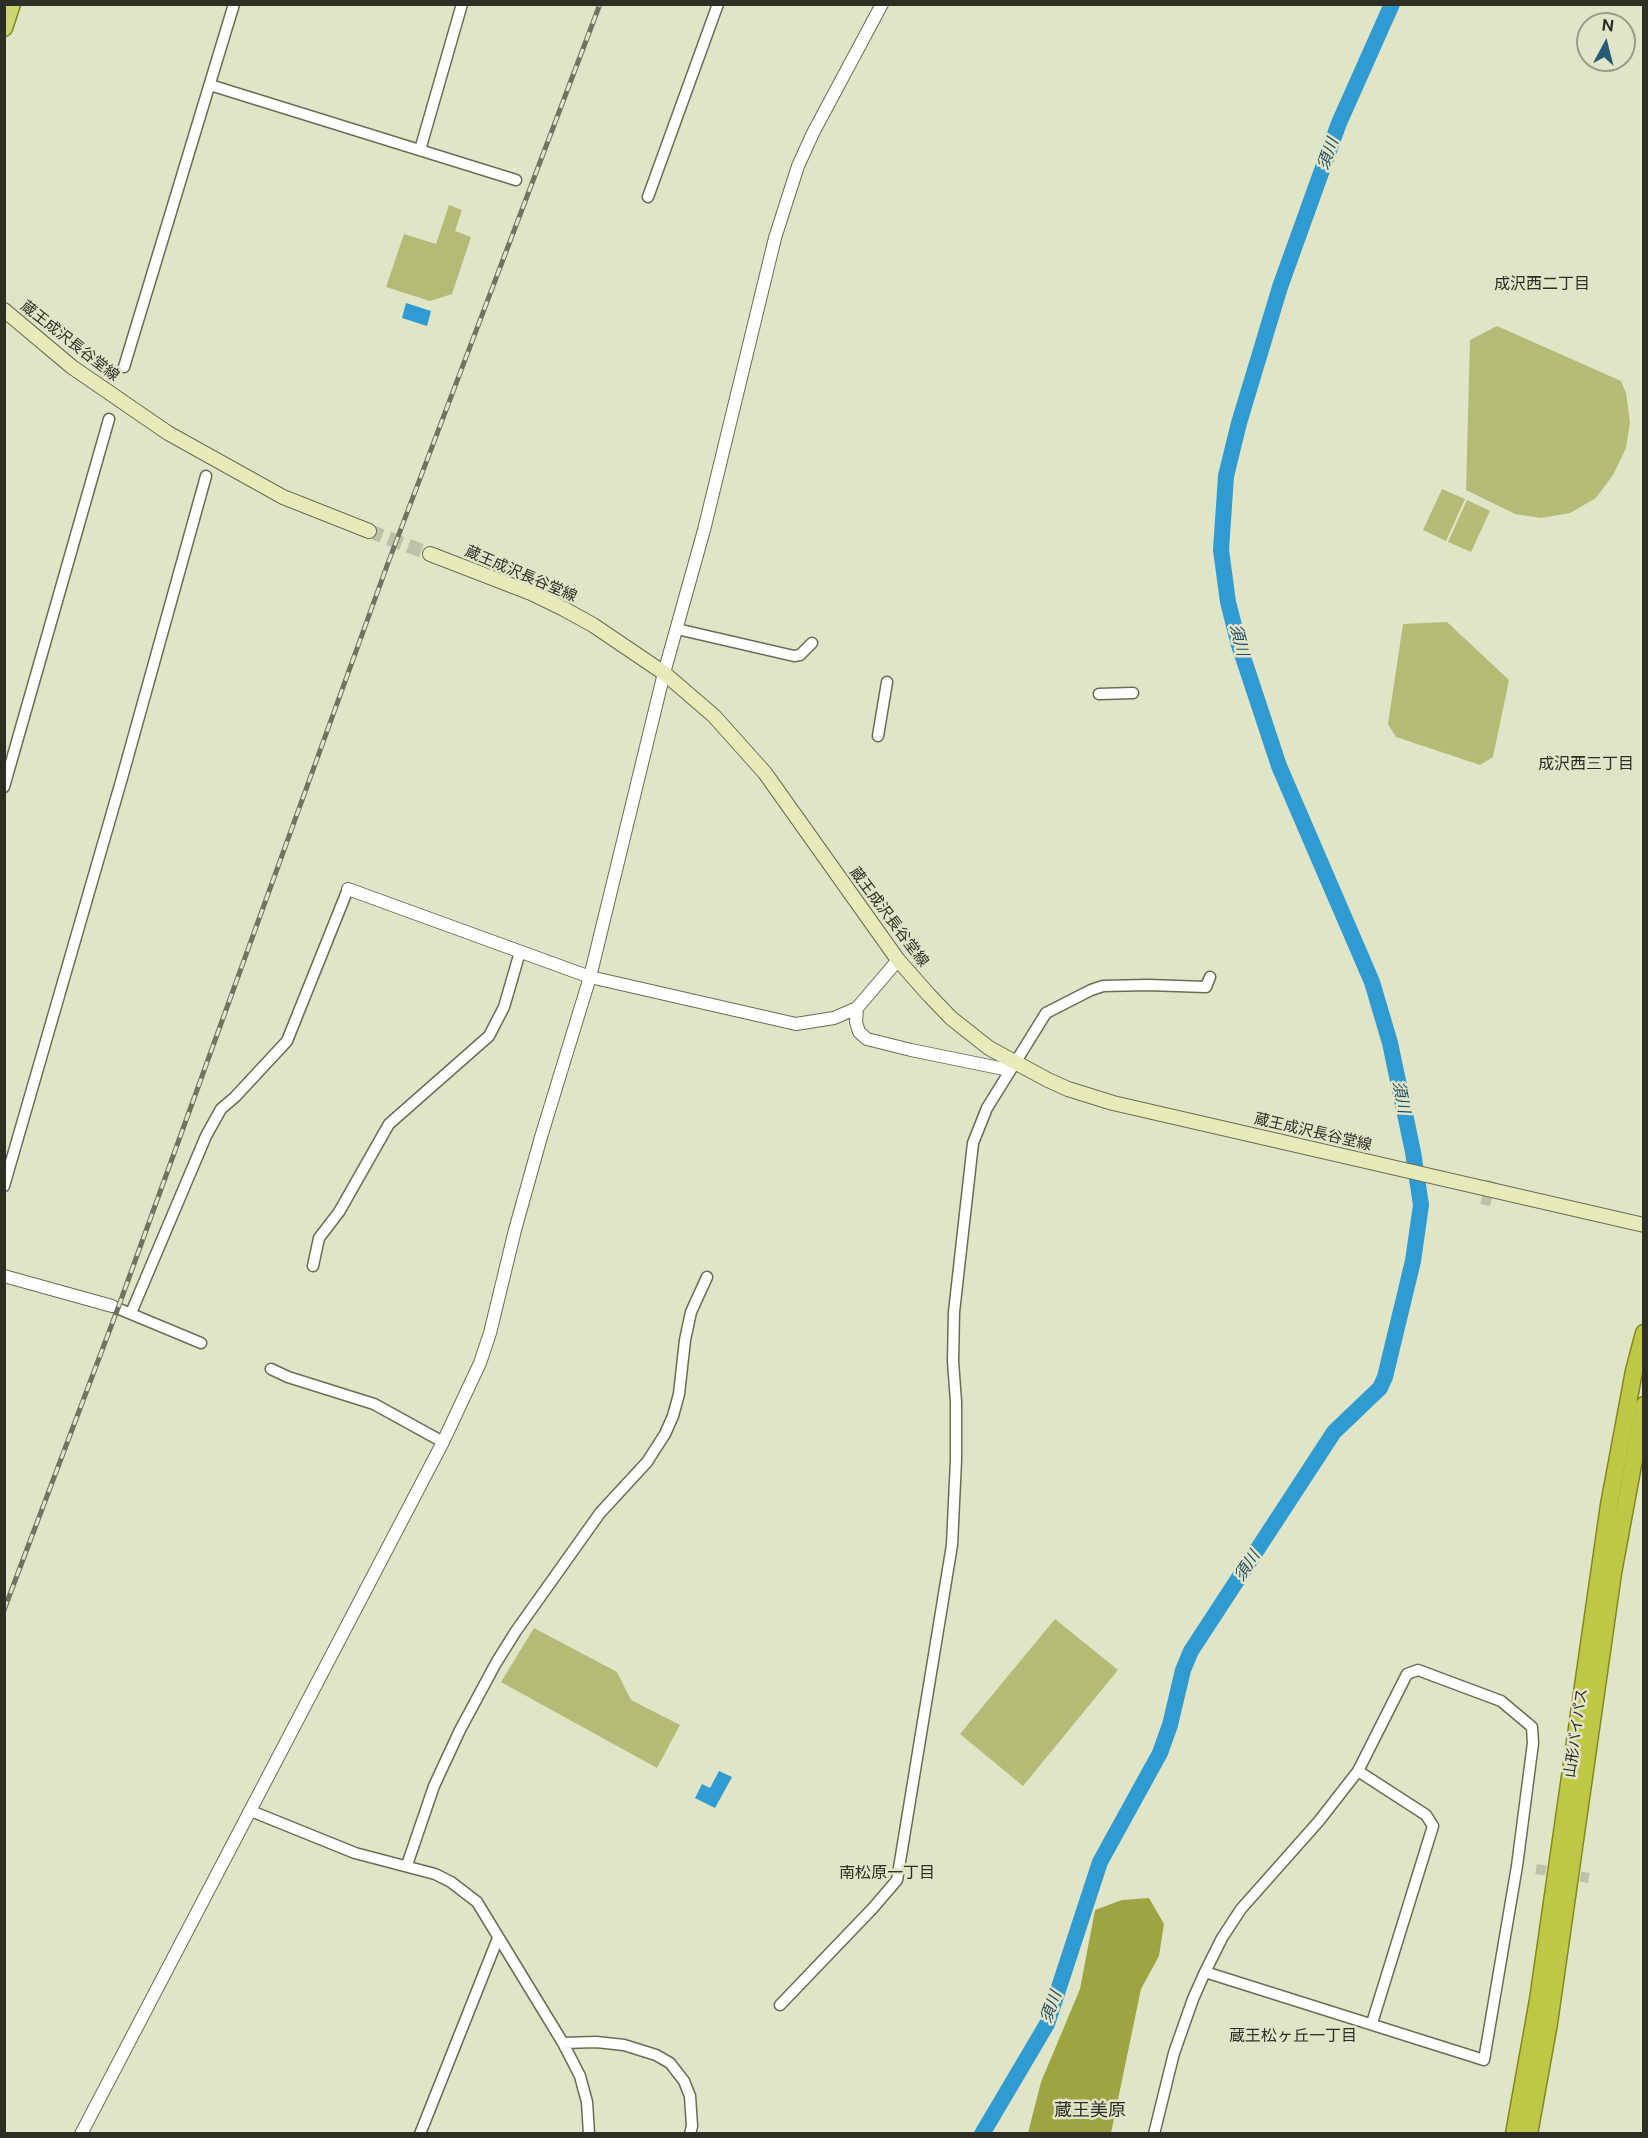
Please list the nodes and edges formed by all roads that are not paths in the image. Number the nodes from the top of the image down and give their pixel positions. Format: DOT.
graph roads {
  1 [pos="12,4"];
  2 [pos="234,4"];
  3 [pos="462,4"];
  4 [pos="718,4"];
  5 [pos="882,4"];
  6 [pos="4,28"];
  7 [pos="210,85"];
  8 [pos="420,150"];
  9 [pos="516,180"];
  10 [pos="648,197"];
  11 [pos="4,310"];
  12 [pos="124,367"];
  13 [pos="109,419"];
  14 [pos="206,476"];
  15 [pos="369,531"];
  16 [pos="430,554"];
  17 [pos="677,629"];
  18 [pos="812,643"];
  19 [pos="664,673"];
  20 [pos="887,681"];
  21 [pos="1134,693"];
  22 [pos="1099,694"];
  23 [pos="878,736"];
  24 [pos="4,787"];
  25 [pos="348,889"];
  26 [pos="520,952"];
  27 [pos="898,960"];
  28 [pos="590,977"];
  29 [pos="1210,977"];
  30 [pos="857,1008"];
  31 [pos="1012,1066"];
  32 [pos="4,1186"];
  33 [pos="1644,1225"];
  34 [pos="313,1266"];
  35 [pos="4,1276"];
  36 [pos="707,1276"];
  37 [pos="112,1306"];
  38 [pos="131,1313"];
  39 [pos="1644,1333"];
  40 [pos="201,1343"];
  41 [pos="271,1369"];
  42 [pos="1644,1405"];
  43 [pos="443,1442"];
  44 [pos="1358,1771"];
  45 [pos="251,1811"];
  46 [pos="408,1865"];
  47 [pos="498,1938"];
  48 [pos="1205,1972"];
  49 [pos="780,2005"];
  50 [pos="1372,2023"];
  51 [pos="563,2043"];
  52 [pos="81,2133"];
  53 [pos="420,2133"];
  54 [pos="589,2133"];
  55 [pos="690,2133"];
  56 [pos="1154,2133"];
  57 [pos="1514,2133"];
  58 [pos="1529,2133"];
  1 -- 6 [label="main road"];
  2 -- 7 [label="street"];
  3 -- 8 [label="street"];
  4 -- 10 [label="street"];
  5 -- 17 [label="street"];
  7 -- 8 [label="street"];
  7 -- 12 [label="street"];
  8 -- 9 [label="street"];
  11 -- 15 [label="main road, 蔵王成沢長谷堂線"];
  13 -- 24 [label="street"];
  14 -- 32 [label="street"];
  16 -- 19 [label="main road, 蔵王成沢長谷堂線"];
  17 -- 18 [label="street"];
  17 -- 19 [label="street"];
  19 -- 27 [label="main road, 蔵王成沢長谷堂線"];
  19 -- 28 [label="street"];
  20 -- 23 [label="street"];
  21 -- 22 [label="street"];
  25 -- 26 [label="street"];
  25 -- 38 [label="street"];
  26 -- 28 [label="street"];
  26 -- 34 [label="street"];
  27 -- 30 [label="street"];
  27 -- 31 [label="main road, 蔵王成沢長谷堂線"];
  28 -- 30 [label="street"];
  28 -- 43 [label="street"];
  29 -- 31 [label="street"];
  30 -- 31 [label="street"];
  31 -- 33 [label="main road, 蔵王成沢長谷堂線"];
  31 -- 49 [label="street"];
  35 -- 37 [label="street"];
  36 -- 46 [label="street"];
  37 -- 38 [label="street"];
  38 -- 40 [label="street"];
  39 -- 57 [label="highway, 山形バイパス"];
  41 -- 43 [label="street"];
  42 -- 58 [label="highway, 山形バイパス"];
  43 -- 45 [label="street"];
  44 -- 48 [label="street"];
  44 -- 50 [label="street"];
  44 -- 50 [label="street"];
  45 -- 46 [label="street"];
  45 -- 52 [label="street"];
  46 -- 47 [label="street"];
  47 -- 51 [label="street"];
  47 -- 53 [label="street"];
  48 -- 50 [label="street"];
  48 -- 56 [label="street"];
  51 -- 54 [label="street"];
  51 -- 55 [label="street"];
}
